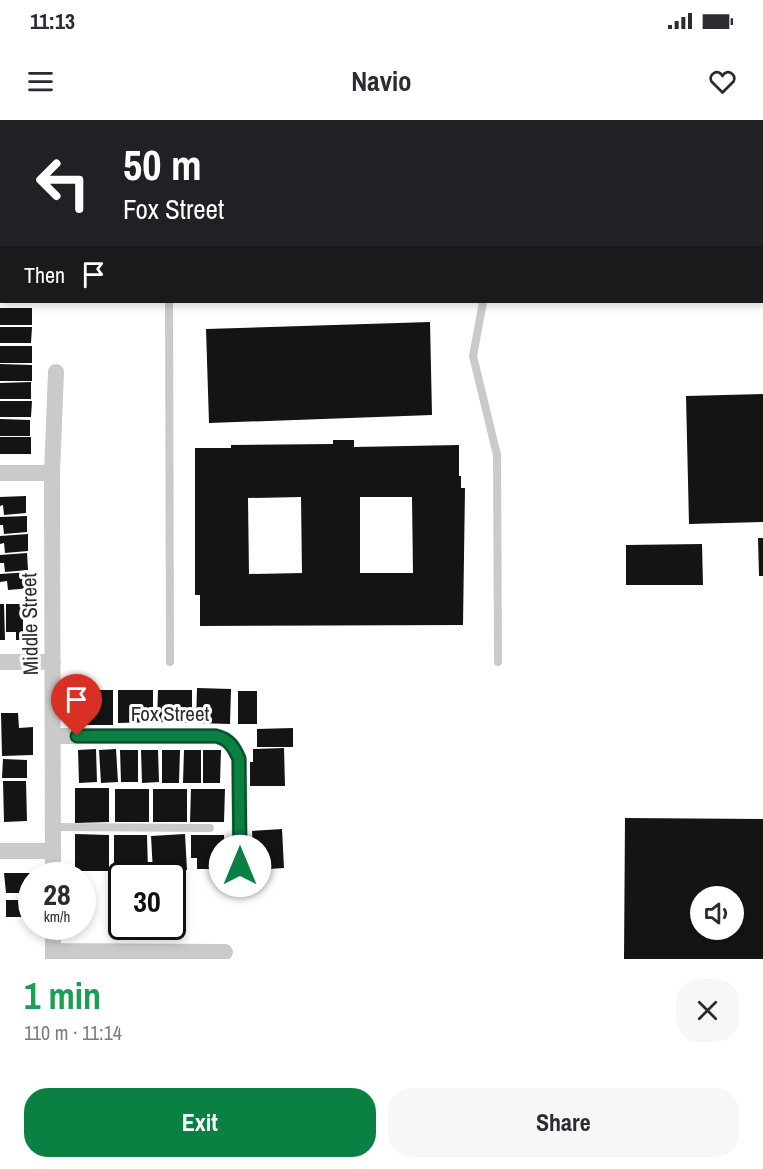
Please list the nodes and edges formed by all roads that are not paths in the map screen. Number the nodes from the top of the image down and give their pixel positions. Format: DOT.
graph roads {
  1 [pos="169,303"];
  2 [pos="483,303"];
  3 [pos="56,372"];
  4 [pos="0,473"];
  5 [pos="52,473"];
  6 [pos="0,662"];
  7 [pos="53,662"];
  8 [pos="170,662"];
  9 [pos="498,662"];
  10 [pos="54,736"];
  11 [pos="54,827"];
  12 [pos="210,828"];
  13 [pos="0,851"];
  14 [pos="53,851"];
  15 [pos="53,862"];
  16 [pos="240,866"];
  17 [pos="225,952"];
  18 [pos="53,955"];
  1 -- 8 [label="lane"];
  2 -- 9 [label="lane"];
  3 -- 5 [label="street, Middle Street"];
  4 -- 5 [label="street"];
  5 -- 7 [label="street, Middle Street"];
  6 -- 7 [label="street"];
  7 -- 10 [label="street, Middle Street"];
  10 -- 11 [label="street, Middle Street"];
  10 -- 16 [label="street, Fox Street"];
  11 -- 12 [label="lane"];
  11 -- 14 [label="street, Middle Street"];
  13 -- 14 [label="street"];
  14 -- 15 [label="street, Middle Street"];
  17 -- 18 [label="street"];
}
